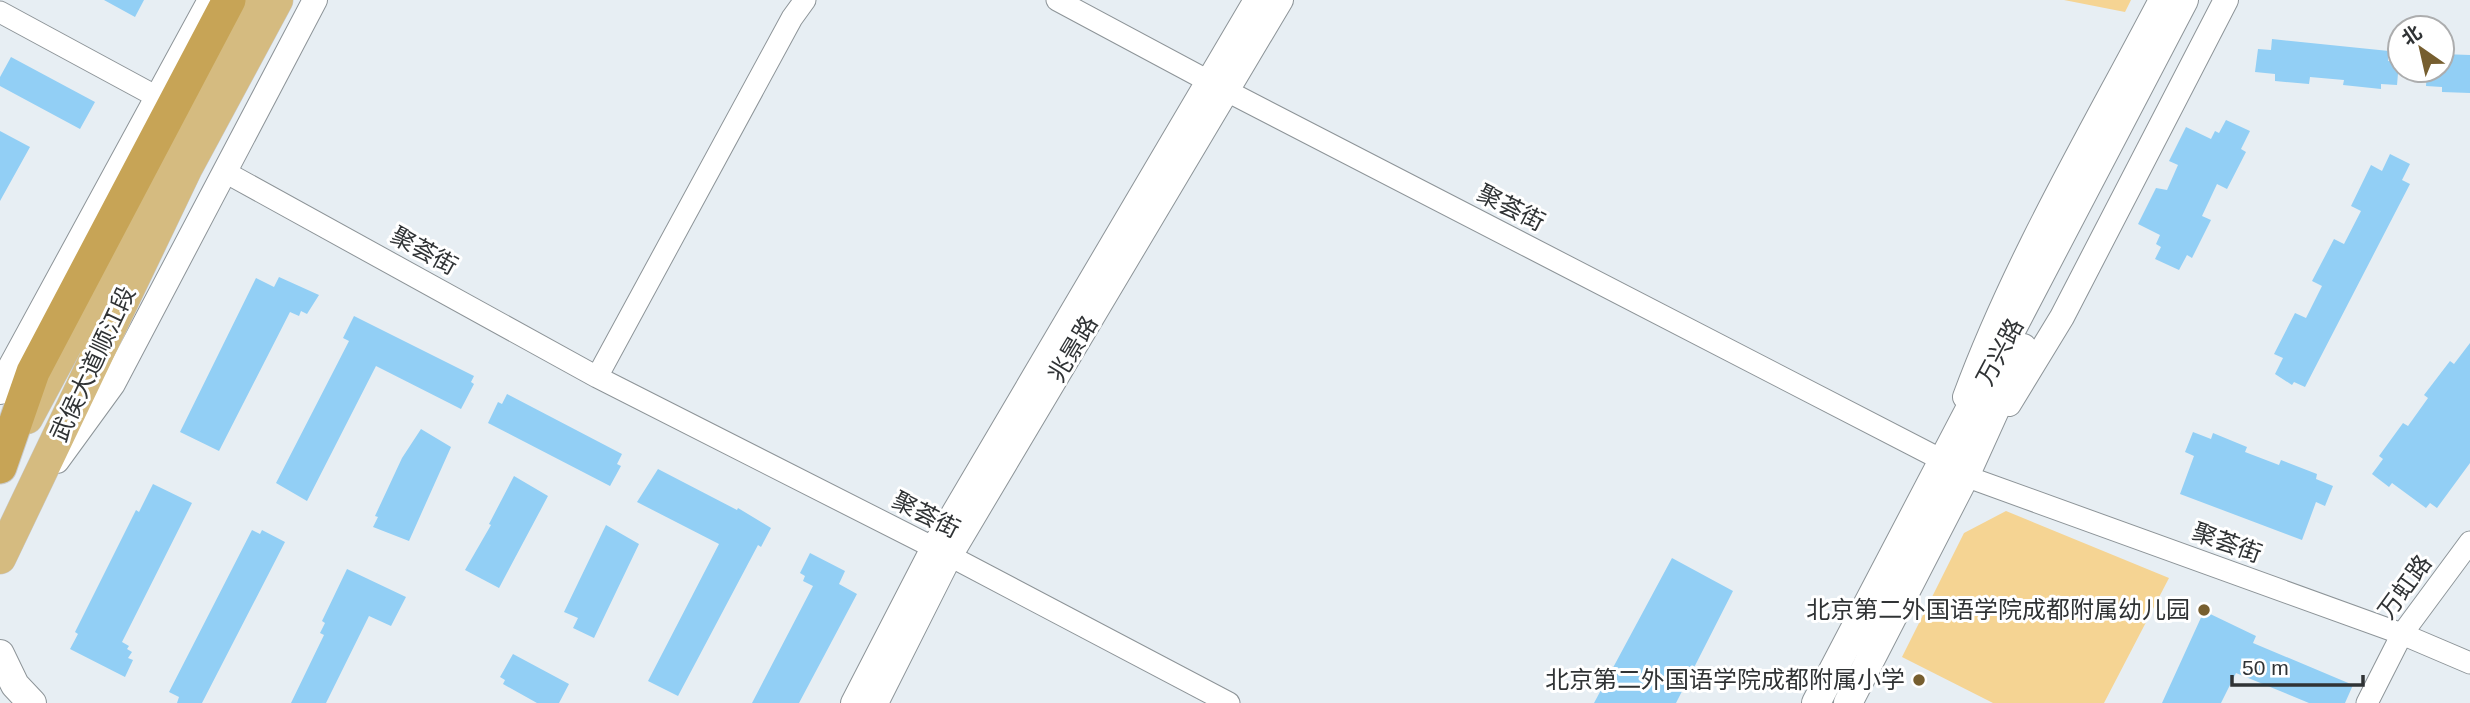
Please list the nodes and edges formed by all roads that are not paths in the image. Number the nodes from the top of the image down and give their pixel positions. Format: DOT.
graph roads {
  1 [pos="210,0"];
  2 [pos="229,0"];
  3 [pos="251,0"];
  4 [pos="277,0"];
  5 [pos="315,0"];
  6 [pos="805,0"];
  7 [pos="1057,0"];
  8 [pos="1256,0"];
  9 [pos="1281,0"];
  10 [pos="2161,0"];
  11 [pos="2184,0"];
  12 [pos="2204,0"];
  13 [pos="2226,0"];
  14 [pos="0,12"];
  15 [pos="1217,86"];
  16 [pos="159,98"];
  17 [pos="168,160"];
  18 [pos="225,172"];
  19 [pos="2106,172"];
  20 [pos="597,377"];
  21 [pos="0,392"];
  22 [pos="1941,460"];
  23 [pos="0,468"];
  24 [pos="1965,476"];
  25 [pos="37,482"];
  26 [pos="2470,542"];
  27 [pos="941,552"];
  28 [pos="0,558"];
  29 [pos="2402,634"];
  30 [pos="0,654"];
  31 [pos="2470,663"];
  32 [pos="32,703"];
  33 [pos="853,703"];
  34 [pos="876,703"];
  35 [pos="1229,703"];
  36 [pos="1816,703"];
  37 [pos="1848,703"];
  38 [pos="2367,703"];
  1 -- 16 [label="street"];
  2 -- 17 [label="highway"];
  3 -- 17 [label="main road"];
  4 -- 17 [label="main road"];
  5 -- 18 [label="street"];
  6 -- 20 [label="street"];
  7 -- 15 [label="street, 聚荟街"];
  8 -- 15 [label="street, 兆景路"];
  9 -- 15 [label="street, 兆景路"];
  10 -- 22 [label="street"];
  11 -- 19 [label="main road, 万兴路"];
  12 -- 19 [label="main road"];
  13 -- 24 [label="street"];
  14 -- 16 [label="street"];
  15 -- 22 [label="street, 聚荟街"];
  15 -- 27 [label="street, 兆景路"];
  16 -- 21 [label="street"];
  17 -- 23 [label="highway"];
  17 -- 25 [label="main road, 武侯大道顺江段"];
  18 -- 20 [label="street, 聚荟街"];
  18 -- 25 [label="street"];
  19 -- 22 [label="main road, 万兴路"];
  19 -- 24 [label="main road"];
  20 -- 27 [label="street, 聚荟街"];
  22 -- 36 [label="main road, 万兴路"];
  24 -- 29 [label="street, 聚荟街"];
  24 -- 37 [label="main road"];
  25 -- 28 [label="main road, 武侯大道顺江段"];
  26 -- 29 [label="street, 万虹路"];
  27 -- 33 [label="street, 兆景路"];
  27 -- 34 [label="street, 兆景路"];
  27 -- 35 [label="street, 聚荟街"];
  29 -- 31 [label="street, 聚荟街"];
  29 -- 38 [label="street, 万虹路"];
  30 -- 32 [label="main road"];
}
